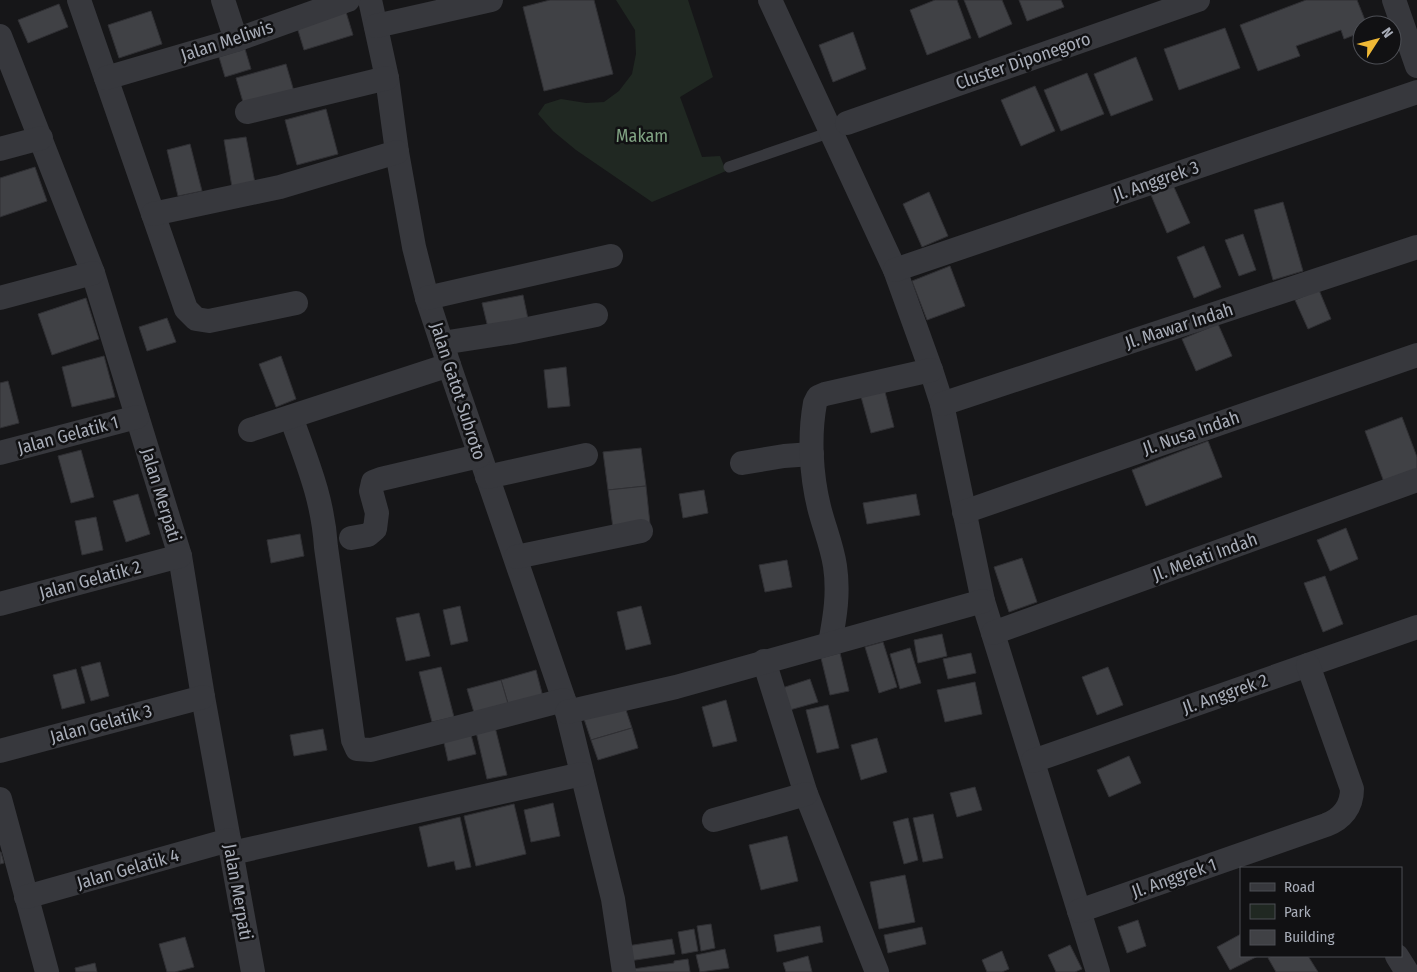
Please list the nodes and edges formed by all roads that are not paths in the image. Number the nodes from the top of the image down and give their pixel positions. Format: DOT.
graph roads {
  1 [pos="79,0"];
  2 [pos="222,0"];
  3 [pos="348,0"];
  4 [pos="370,0"];
  5 [pos="490,0"];
  6 [pos="770,0"];
  7 [pos="1198,0"];
  8 [pos="1394,0"];
  9 [pos="376,26"];
  10 [pos="0,36"];
  11 [pos="236,40"];
  12 [pos="1417,66"];
  13 [pos="106,78"];
  14 [pos="387,78"];
  15 [pos="1417,92"];
  16 [pos="247,112"];
  17 [pos="839,127"];
  18 [pos="41,138"];
  19 [pos="0,149"];
  20 [pos="397,152"];
  21 [pos="730,167"];
  22 [pos="153,214"];
  23 [pos="1417,248"];
  24 [pos="610,256"];
  25 [pos="894,270"];
  26 [pos="93,272"];
  27 [pos="0,298"];
  28 [pos="427,298"];
  29 [pos="296,303"];
  30 [pos="596,315"];
  31 [pos="445,354"];
  32 [pos="1417,354"];
  33 [pos="931,370"];
  34 [pos="942,404"];
  35 [pos="137,417"];
  36 [pos="291,417"];
  37 [pos="250,430"];
  38 [pos="0,454"];
  39 [pos="586,454"];
  40 [pos="812,454"];
  41 [pos="742,463"];
  42 [pos="483,467"];
  43 [pos="1417,480"];
  44 [pos="964,512"];
  45 [pos="641,531"];
  46 [pos="351,538"];
  47 [pos="180,556"];
  48 [pos="516,557"];
  49 [pos="983,601"];
  50 [pos="0,604"];
  51 [pos="1417,627"];
  52 [pos="993,633"];
  53 [pos="830,643"];
  54 [pos="764,661"];
  55 [pos="1308,665"];
  56 [pos="203,697"];
  57 [pos="566,706"];
  58 [pos="0,751"];
  59 [pos="1033,761"];
  60 [pos="582,774"];
  61 [pos="806,794"];
  62 [pos="0,799"];
  63 [pos="714,820"];
  64 [pos="231,847"];
  65 [pos="26,897"];
  66 [pos="1079,910"];
  67 [pos="1397,957"];
  68 [pos="47,972"];
  69 [pos="252,972"];
  70 [pos="624,972"];
  71 [pos="877,972"];
  72 [pos="1098,972"];
  73 [pos="1407,972"];
  1 -- 13 [label="street"];
  2 -- 11 [label="street"];
  3 -- 11 [label="street, Jalan Meliwis"];
  4 -- 9 [label="street, Jalan Gatot Subroto"];
  5 -- 9 [label="street"];
  6 -- 17 [label="street"];
  7 -- 17 [label="street, Cluster Diponegoro"];
  8 -- 12 [label="street"];
  9 -- 14 [label="street, Jalan Gatot Subroto"];
  10 -- 18 [label="street, Jalan Merpati"];
  11 -- 13 [label="street, Jalan Meliwis"];
  13 -- 22 [label="street"];
  14 -- 16 [label="street"];
  14 -- 20 [label="street, Jalan Gatot Subroto"];
  15 -- 25 [label="street, Jl. Anggrek 3"];
  17 -- 21 [label="lane"];
  17 -- 25 [label="street"];
  18 -- 19 [label="street"];
  18 -- 26 [label="street, Jalan Merpati"];
  20 -- 22 [label="street"];
  20 -- 28 [label="street, Jalan Gatot Subroto"];
  22 -- 29 [label="street"];
  23 -- 34 [label="street, Jl. Mawar Indah"];
  24 -- 28 [label="street"];
  25 -- 33 [label="street"];
  26 -- 27 [label="street"];
  26 -- 35 [label="street, Jalan Merpati"];
  28 -- 31 [label="street, Jalan Gatot Subroto"];
  30 -- 31 [label="street"];
  31 -- 36 [label="street"];
  31 -- 42 [label="street, Jalan Gatot Subroto"];
  32 -- 44 [label="street, Jl. Nusa Indah"];
  33 -- 34 [label="street"];
  33 -- 40 [label="street"];
  34 -- 44 [label="street"];
  35 -- 38 [label="street, Jalan Gelatik 1"];
  35 -- 47 [label="street, Jalan Merpati"];
  36 -- 37 [label="street"];
  36 -- 57 [label="street"];
  39 -- 42 [label="street"];
  40 -- 41 [label="street"];
  40 -- 53 [label="street"];
  42 -- 46 [label="street"];
  42 -- 48 [label="street, Jalan Gatot Subroto"];
  43 -- 52 [label="street, Jl. Melati Indah"];
  44 -- 49 [label="street"];
  45 -- 48 [label="street"];
  47 -- 50 [label="street, Jalan Gelatik 2"];
  47 -- 56 [label="street, Jalan Merpati"];
  48 -- 57 [label="street, Jalan Gatot Subroto"];
  49 -- 52 [label="street"];
  49 -- 53 [label="street"];
  51 -- 55 [label="street, Jl. Anggrek 2"];
  52 -- 59 [label="street"];
  53 -- 54 [label="street"];
  54 -- 57 [label="street"];
  54 -- 61 [label="street"];
  55 -- 59 [label="street, Jl. Anggrek 2"];
  55 -- 66 [label="street, Jl. Anggrek 1"];
  56 -- 58 [label="street, Jalan Gelatik 3"];
  56 -- 64 [label="street, Jalan Merpati"];
  57 -- 60 [label="street, Jalan Gatot Subroto"];
  59 -- 66 [label="street"];
  60 -- 64 [label="street, Jalan Gelatik 4"];
  60 -- 70 [label="street, Jalan Gatot Subroto"];
  61 -- 63 [label="street"];
  61 -- 71 [label="street"];
  62 -- 65 [label="street"];
  64 -- 65 [label="street, Jalan Gelatik 4"];
  64 -- 69 [label="street, Jalan Merpati"];
  65 -- 68 [label="street"];
  66 -- 72 [label="street"];
  67 -- 73 [label="street"];
}
